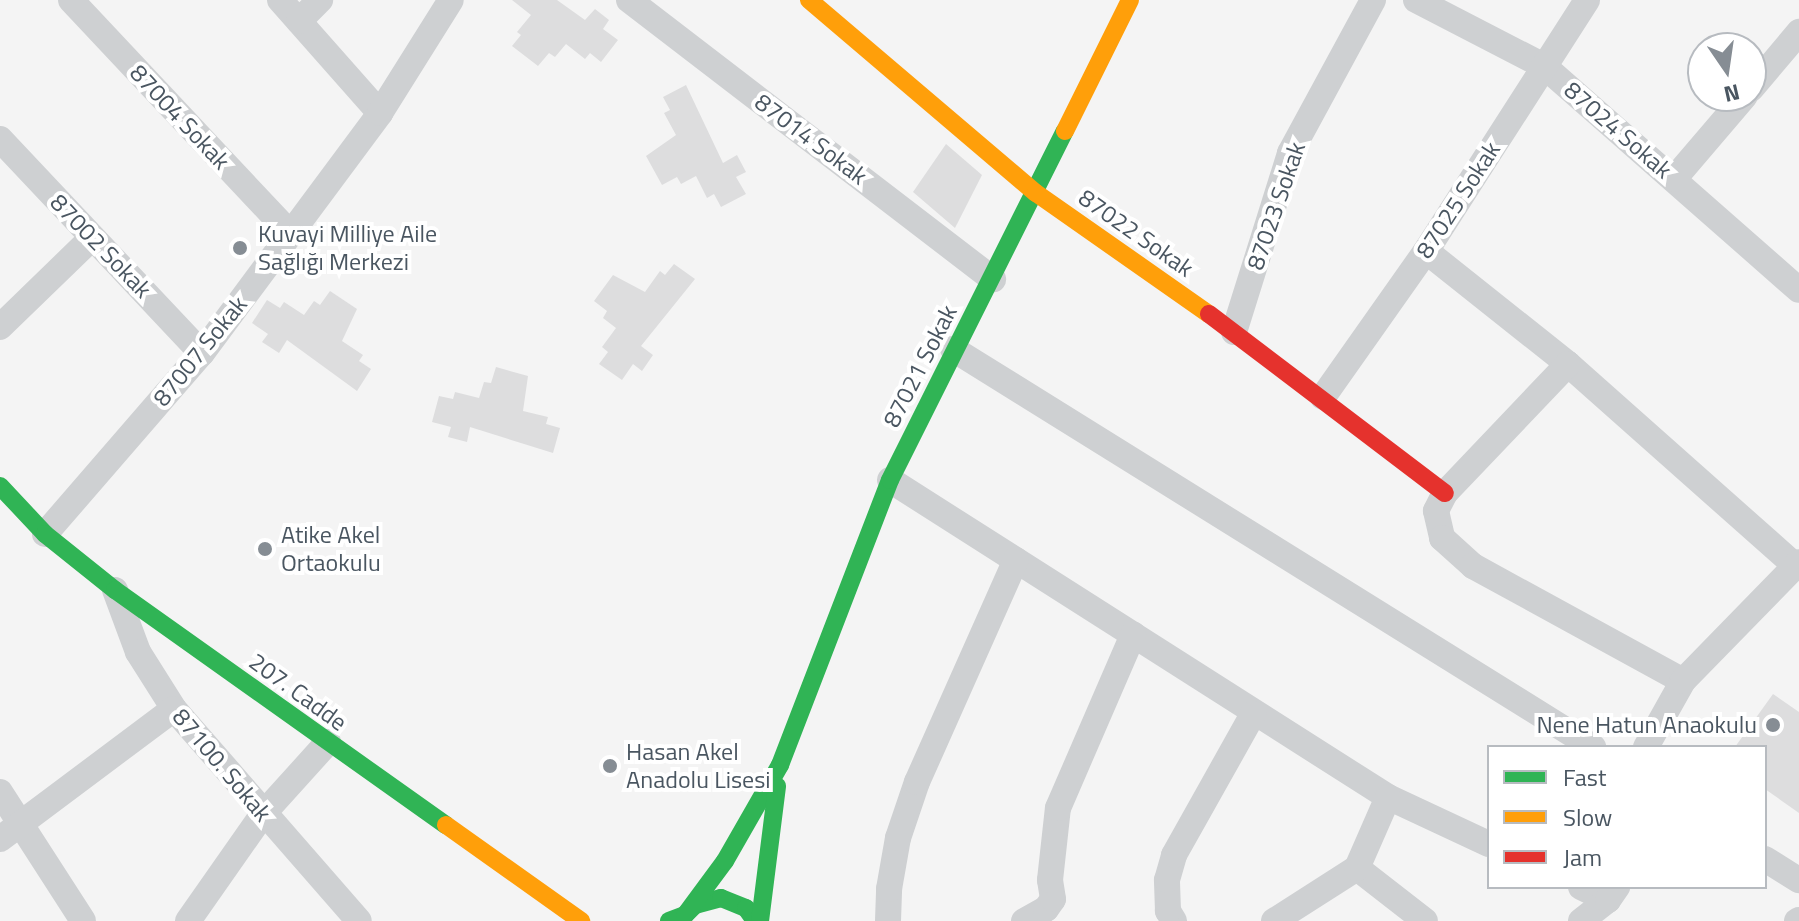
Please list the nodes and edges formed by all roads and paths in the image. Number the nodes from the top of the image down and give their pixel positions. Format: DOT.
graph roads {
  1 [pos="71,0"];
  2 [pos="280,0"];
  3 [pos="320,0"];
  4 [pos="451,0"];
  5 [pos="629,0"];
  6 [pos="1130,0"];
  7 [pos="1373,0"];
  8 [pos="1416,0"];
  9 [pos="1587,0"];
  10 [pos="813,2"];
  11 [pos="299,21"];
  12 [pos="1799,32"];
  13 [pos="1544,66"];
  14 [pos="1767,70"];
  15 [pos="1731,112"];
  16 [pos="380,113"];
  17 [pos="0,139"];
  18 [pos="1674,179"];
  19 [pos="1036,193"];
  20 [pos="290,233"];
  21 [pos="92,238"];
  22 [pos="1426,251"];
  23 [pos="993,279"];
  24 [pos="1799,290"];
  25 [pos="0,327"];
  26 [pos="1234,332"];
  27 [pos="953,349"];
  28 [pos="202,353"];
  29 [pos="1568,364"];
  30 [pos="1323,397"];
  31 [pos="890,480"];
  32 [pos="0,486"];
  33 [pos="1445,493"];
  34 [pos="45,534"];
  35 [pos="1016,560"];
  36 [pos="1797,563"];
  37 [pos="115,590"];
  38 [pos="1133,635"];
  39 [pos="1683,681"];
  40 [pos="174,709"];
  41 [pos="1253,714"];
  42 [pos="328,742"];
  43 [pos="1590,745"];
  44 [pos="1647,745"];
  45 [pos="780,765"];
  46 [pos="0,792"];
  47 [pos="1388,797"];
  48 [pos="263,814"];
  49 [pos="10,832"];
  50 [pos="1487,843"];
  51 [pos="1767,860"];
  52 [pos="1357,868"];
  53 [pos="1799,880"];
  54 [pos="1590,889"];
  55 [pos="1612,894"];
  56 [pos="194,918"];
  57 [pos="569,918"];
  58 [pos="678,919"];
  59 [pos="83,921"];
  60 [pos="359,921"];
  61 [pos="758,921"];
  62 [pos="888,921"];
  63 [pos="1024,921"];
  64 [pos="1174,921"];
  65 [pos="1274,921"];
  66 [pos="1425,921"];
  67 [pos="1581,921"];
  1 -- 20 [label="street, 87004 Sokak"];
  2 -- 11 [label="street"];
  3 -- 11 [label="street"];
  4 -- 16 [label="street, 87007 Sokak"];
  5 -- 23 [label="street, 87014 Sokak"];
  6 -- 19 [label="street, 87021 Sokak"];
  7 -- 26 [label="street, 87023 Sokak"];
  8 -- 13 [label="street, 87024 Sokak"];
  9 -- 13 [label="street, 87025 Sokak"];
  10 -- 19 [label="street, 87022 Sokak"];
  11 -- 16 [label="street"];
  12 -- 14 [label="street"];
  13 -- 18 [label="street, 87024 Sokak"];
  13 -- 22 [label="street, 87025 Sokak"];
  15 -- 18 [label="street"];
  16 -- 20 [label="street, 87007 Sokak"];
  17 -- 21 [label="street, 87002 Sokak"];
  18 -- 24 [label="street, 87024 Sokak"];
  19 -- 23 [label="street, 87021 Sokak"];
  19 -- 26 [label="street, 87022 Sokak"];
  20 -- 28 [label="street, 87007 Sokak"];
  21 -- 25 [label="street"];
  21 -- 28 [label="street, 87002 Sokak"];
  22 -- 29 [label="street"];
  22 -- 30 [label="street, 87025 Sokak"];
  23 -- 27 [label="street, 87021 Sokak"];
  26 -- 30 [label="street, 87022 Sokak"];
  27 -- 31 [label="street, 87021 Sokak"];
  27 -- 43 [label="street"];
  28 -- 34 [label="street, 87007 Sokak"];
  29 -- 33 [label="street"];
  29 -- 36 [label="street"];
  30 -- 33 [label="street, 87022 Sokak"];
  31 -- 35 [label="street"];
  31 -- 45 [label="street, 87021 Sokak"];
  32 -- 34 [label="street, 207. Cadde"];
  33 -- 39 [label="street"];
  34 -- 37 [label="street, 207. Cadde"];
  35 -- 38 [label="street"];
  35 -- 62 [label="street"];
  36 -- 39 [label="street"];
  37 -- 40 [label="street, 87100. Sokak"];
  37 -- 42 [label="street, 207. Cadde"];
  38 -- 41 [label="street"];
  38 -- 63 [label="street"];
  39 -- 44 [label="street"];
  40 -- 48 [label="street, 87100. Sokak"];
  40 -- 49 [label="street"];
  41 -- 47 [label="street"];
  41 -- 64 [label="street"];
  42 -- 48 [label="street"];
  42 -- 57 [label="street, 207. Cadde"];
  45 -- 58 [label="street"];
  45 -- 61 [label="street"];
  46 -- 49 [label="street"];
  47 -- 50 [label="street"];
  47 -- 52 [label="street"];
  48 -- 56 [label="street"];
  48 -- 60 [label="street, 87100. Sokak"];
  49 -- 59 [label="street"];
  51 -- 53 [label="street"];
  52 -- 65 [label="street"];
  52 -- 66 [label="street"];
  54 -- 55 [label="street"];
  55 -- 67 [label="street"];
  58 -- 61 [label="street"];
}
